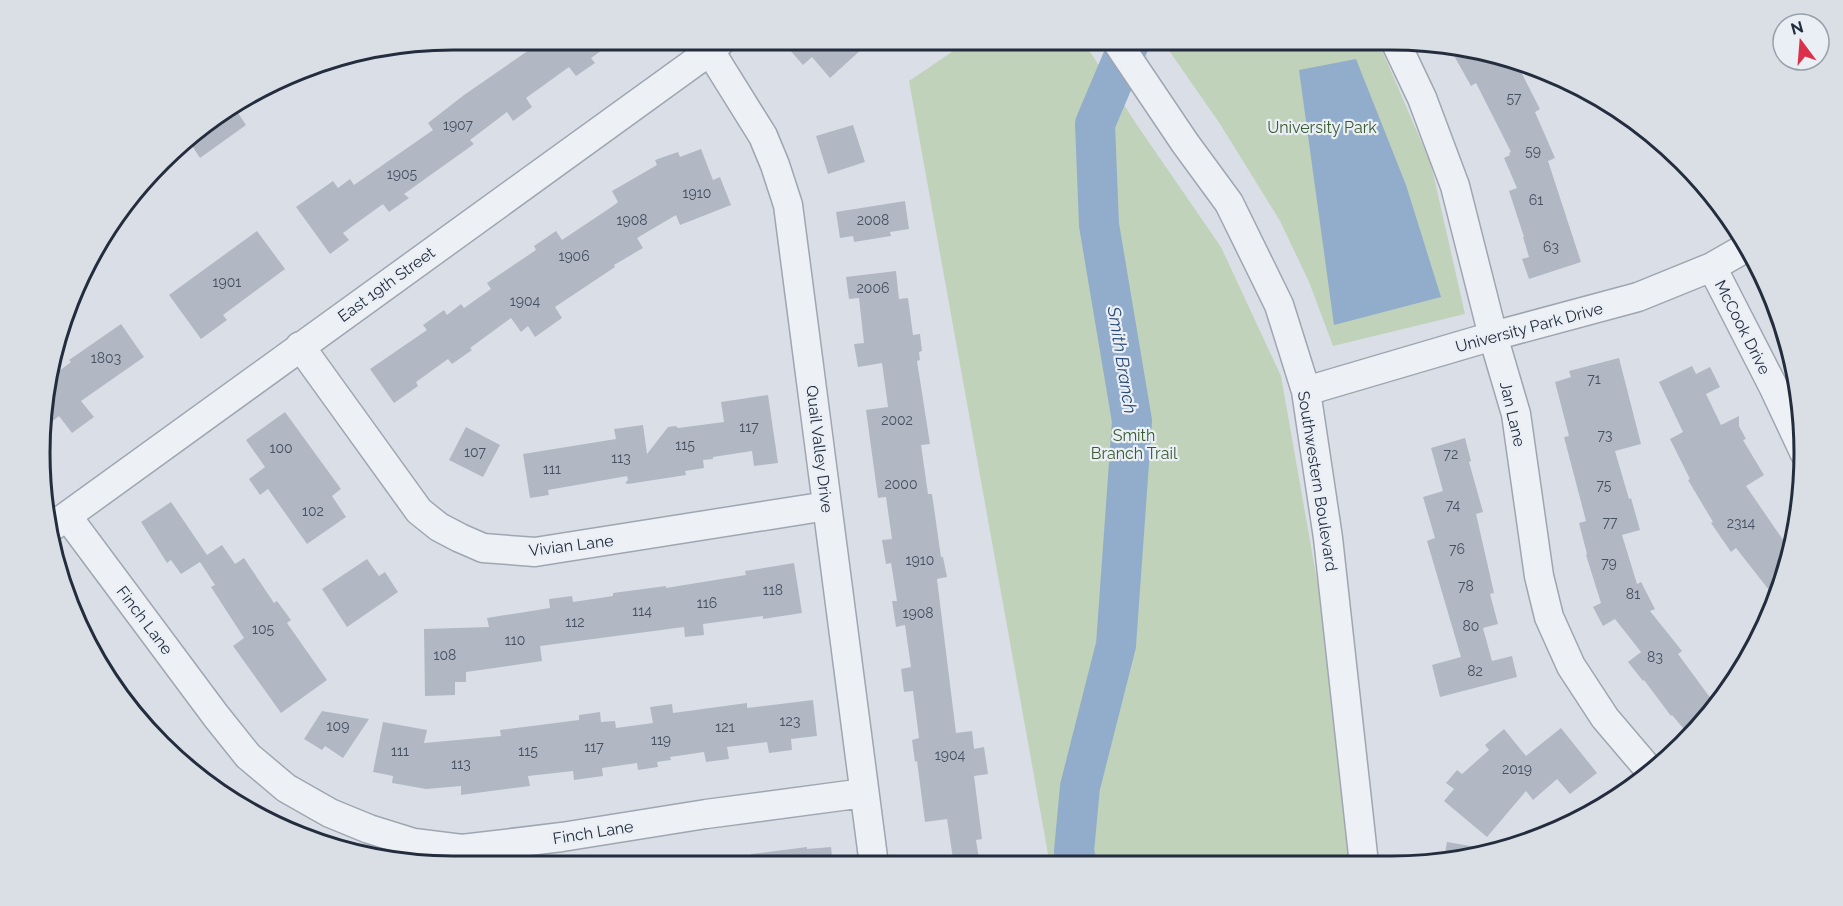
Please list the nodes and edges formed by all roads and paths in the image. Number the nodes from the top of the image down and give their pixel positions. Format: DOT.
graph roads {
  1 [pos="709,50"];
  2 [pos="719,50"];
  3 [pos="1122,50"];
  4 [pos="1399,50"];
  5 [pos="1739,251"];
  6 [pos="1712,267"];
  7 [pos="1493,336"];
  8 [pos="300,346"];
  9 [pos="1306,391"];
  10 [pos="1793,429"];
  11 [pos="827,506"];
  12 [pos="58,523"];
  13 [pos="1645,765"];
  14 [pos="864,793"];
  15 [pos="873,856"];
  16 [pos="1363,856"];
  1 -- 8 [label="street, East 19th Street"];
  2 -- 11 [label="street, Quail Valley Drive"];
  3 -- 9 [label="street, Southwestern Boulevard"];
  4 -- 7 [label="street, Jan Lane"];
  5 -- 6 [label="street, University Park Drive"];
  6 -- 7 [label="street, University Park Drive"];
  6 -- 10 [label="street, McCook Drive"];
  7 -- 9 [label="street, University Park Drive"];
  7 -- 13 [label="street, Jan Lane"];
  8 -- 11 [label="street, Vivian Lane"];
  8 -- 12 [label="street, East 19th Street"];
  9 -- 16 [label="street, Southwestern Boulevard"];
  11 -- 14 [label="street, Quail Valley Drive"];
  12 -- 14 [label="street, Finch Lane"];
  14 -- 15 [label="street, Quail Valley Drive"];
}
